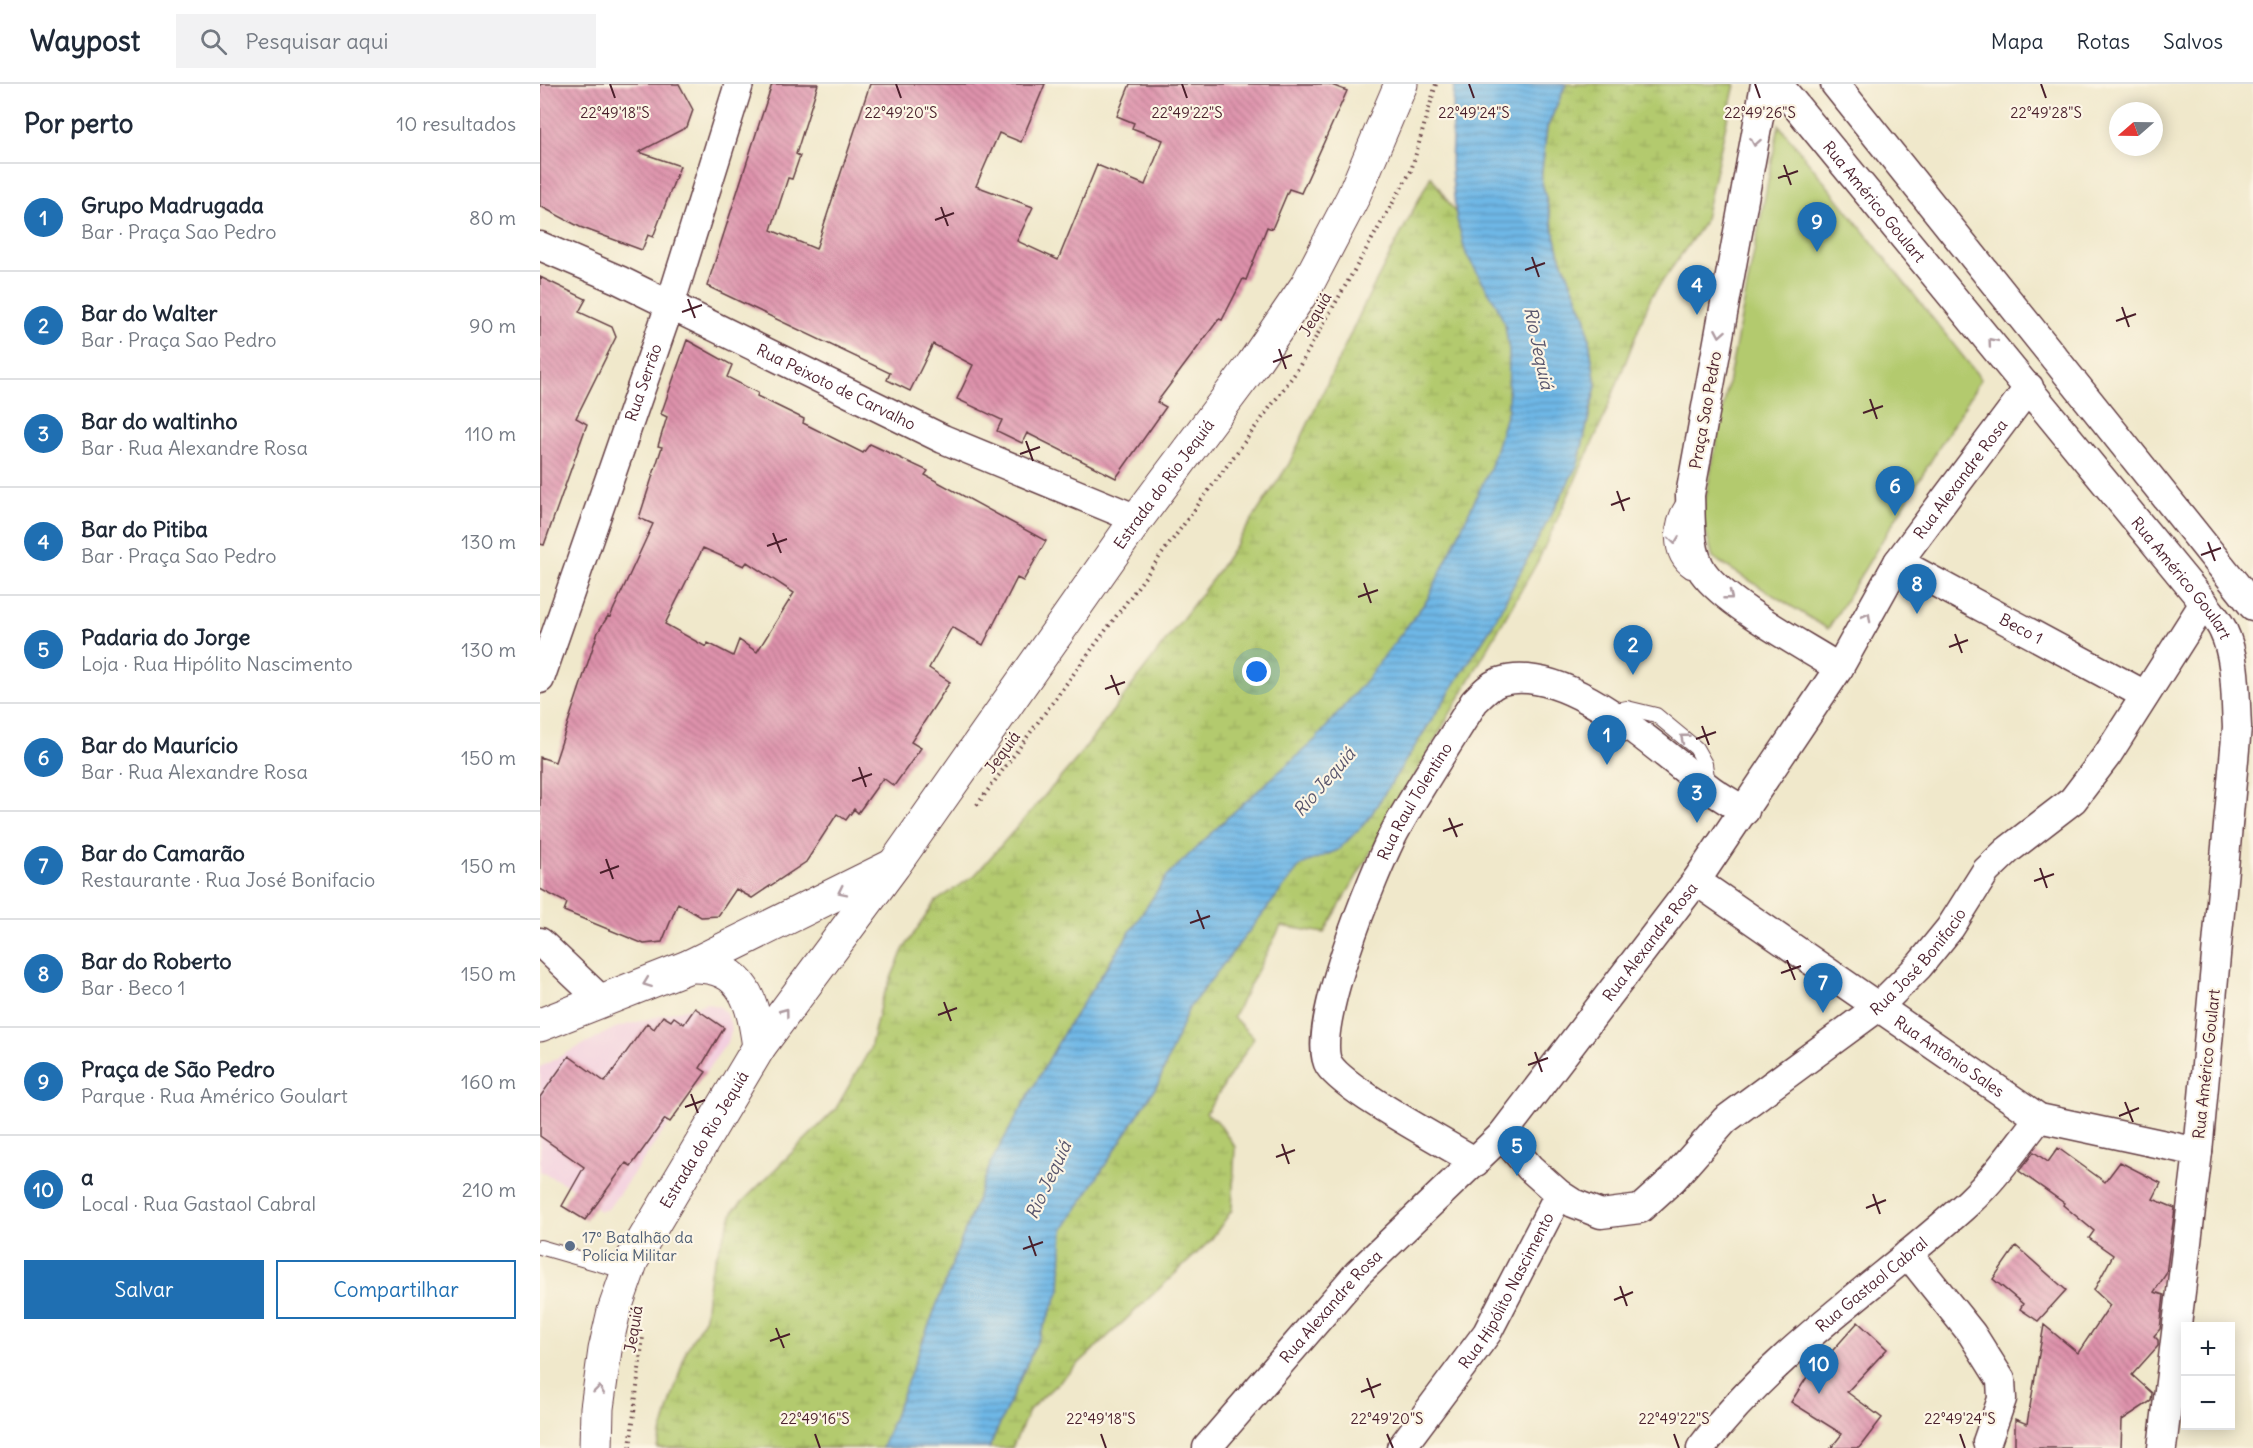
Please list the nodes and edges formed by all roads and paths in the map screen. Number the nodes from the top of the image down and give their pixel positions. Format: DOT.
graph roads {
  1 [pos="739,84"];
  2 [pos="1401,84"];
  3 [pos="1436,84"];
  4 [pos="1765,84"];
  5 [pos="1778,84"];
  6 [pos="1835,84"];
  7 [pos="540,246"];
  8 [pos="670,305"];
  9 [pos="2029,387"];
  10 [pos="1137,519"];
  11 [pos="1898,561"];
  12 [pos="2204,603"];
  13 [pos="2253,606"];
  14 [pos="1839,668"];
  15 [pos="540,679"];
  16 [pos="2145,695"];
  17 [pos="1745,811"];
  18 [pos="972,812"];
  19 [pos="894,865"];
  20 [pos="1696,881"];
  21 [pos="540,942"];
  22 [pos="690,966"];
  23 [pos="601,1000"];
  24 [pos="1877,1008"];
  25 [pos="540,1025"];
  26 [pos="759,1047"];
  27 [pos="2039,1118"];
  28 [pos="1502,1136"];
  29 [pos="2198,1152"];
  30 [pos="1476,1162"];
  31 [pos="1559,1194"];
  32 [pos="540,1247"];
  33 [pos="1908,1254"];
  34 [pos="628,1272"];
  35 [pos="643,1329"];
  36 [pos="1987,1442"];
  37 [pos="596,1448"];
  38 [pos="630,1448"];
  39 [pos="1207,1448"];
  40 [pos="1401,1448"];
  41 [pos="1701,1448"];
  42 [pos="2162,1448"];
  1 -- 8 [label="street, Rua Serrão"];
  2 -- 10 [label="main road, Estrada do Rio Jequiá"];
  3 -- 18 [label="path, Jequiá"];
  4 -- 14 [label="street, Praça Sao Pedro, one-way"];
  9 -- 5 [label="street, Rua Américo Goulart, one-way"];
  6 -- 13 [label="street"];
  7 -- 8 [label="street, Rua Peixoto de Carvalho"];
  8 -- 10 [label="street, Rua Peixoto de Carvalho"];
  8 -- 15 [label="street, Rua Serrão"];
  9 -- 11 [label="street, Rua Alexandre Rosa"];
  9 -- 12 [label="street, Rua Américo Goulart"];
  10 -- 19 [label="main road, Estrada do Rio Jequiá"];
  14 -- 11 [label="street, Rua Alexandre Rosa, one-way"];
  11 -- 16 [label="street, Beco 1"];
  12 -- 16 [label="street, Rua José Bonifacio"];
  12 -- 29 [label="street, Rua Américo Goulart"];
  14 -- 17 [label="street, Rua Alexandre Rosa"];
  16 -- 24 [label="street, Rua José Bonifacio"];
  17 -- 20 [label="street, Rua Alexandre Rosa"];
  17 -- 30 [label="street, Rua Raul Tolentino"];
  19 -- 22 [label="main road, Estrada do Rio Jequiá, one-way"];
  26 -- 19 [label="main road, Estrada do Rio Jequiá, one-way"];
  20 -- 24 [label="street, Rua Antônio Sales"];
  20 -- 28 [label="street, Rua Alexandre Rosa"];
  21 -- 23 [label="street"];
  22 -- 23 [label="main road, Estrada do Rio Jequiá, one-way"];
  22 -- 26 [label="main road"];
  23 -- 25 [label="main road, Estrada do Rio Jequiá"];
  24 -- 27 [label="street, Rua Antônio Sales"];
  24 -- 31 [label="street, Rua José Bonifacio"];
  26 -- 34 [label="main road, Estrada do Rio Jequiá"];
  27 -- 29 [label="street, Rua Antônio Sales"];
  27 -- 33 [label="street, Rua Gastaol Cabral"];
  28 -- 30 [label="street, Rua Alexandre Rosa"];
  28 -- 31 [label="street, Rua Hipólito Nascimento"];
  29 -- 42 [label="street, Rua Américo Goulart"];
  30 -- 39 [label="street, Rua Alexandre Rosa"];
  31 -- 40 [label="street, Rua Hipólito Nascimento"];
  32 -- 34 [label="lane"];
  33 -- 36 [label="street"];
  33 -- 41 [label="street, Rua Gastaol Cabral"];
  37 -- 34 [label="main road, Estrada do Rio Jequiá, one-way"];
  35 -- 38 [label="path, Jequiá"];
}
